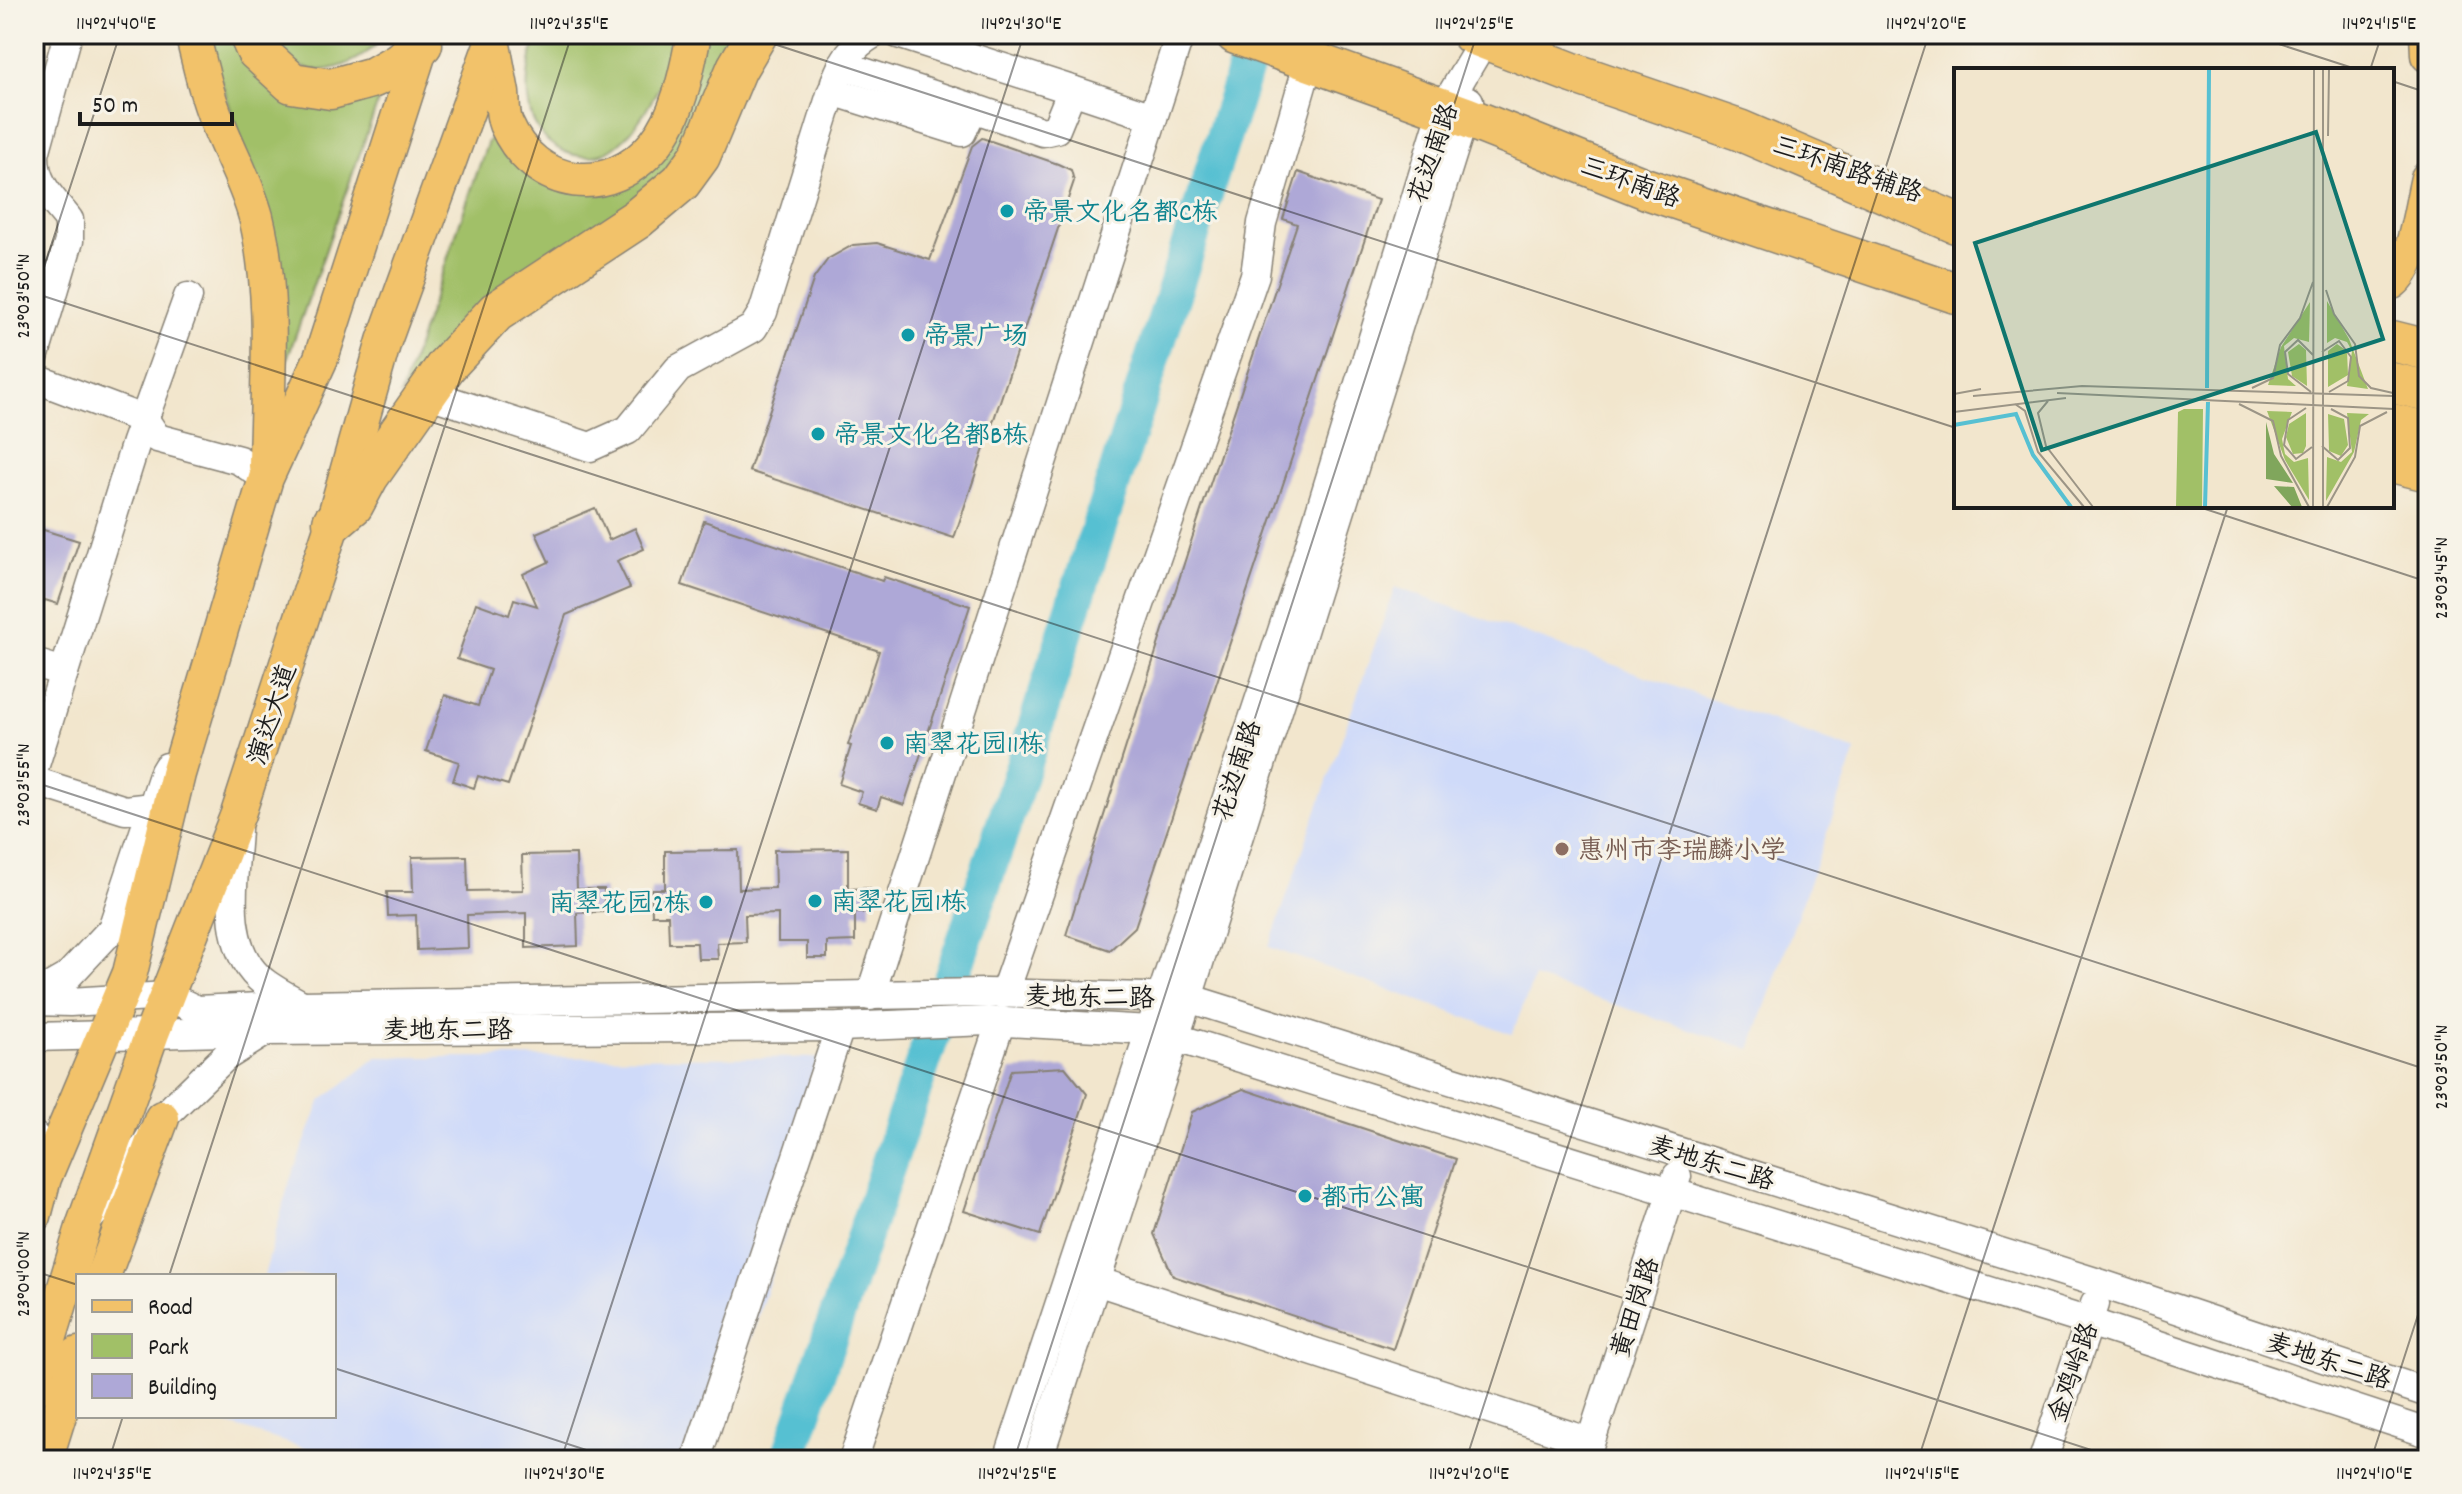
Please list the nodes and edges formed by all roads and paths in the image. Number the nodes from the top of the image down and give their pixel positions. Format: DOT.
graph roads {
  1 [pos="68,34"];
  2 [pos="192,34"];
  3 [pos="249,34"];
  4 [pos="694,34"];
  5 [pos="757,34"];
  6 [pos="873,34"];
  7 [pos="898,34"];
  8 [pos="1180,34"];
  9 [pos="1236,34"];
  10 [pos="2427,34"];
  11 [pos="1480,36"];
  12 [pos="494,38"];
  13 [pos="424,39"];
  14 [pos="2428,55"];
  15 [pos="1309,61"];
  16 [pos="842,65"];
  17 [pos="1072,90"];
  18 [pos="832,91"];
  19 [pos="973,108"];
  20 [pos="1454,113"];
  21 [pos="1153,117"];
  22 [pos="1739,130"];
  23 [pos="2428,178"];
  24 [pos="1954,204"];
  25 [pos="1954,222"];
  26 [pos="1885,268"];
  27 [pos="2394,280"];
  28 [pos="1954,292"];
  29 [pos="188,297"];
  30 [pos="1954,307"];
  31 [pos="2394,342"];
  32 [pos="2428,350"];
  33 [pos="34,358"];
  34 [pos="34,378"];
  35 [pos="2394,383"];
  36 [pos="2428,391"];
  37 [pos="426,393"];
  38 [pos="145,420"];
  39 [pos="2394,424"];
  40 [pos="2428,432"];
  41 [pos="2394,462"];
  42 [pos="2428,471"];
  43 [pos="266,478"];
  44 [pos="333,522"];
  45 [pos="34,663"];
  46 [pos="64,672"];
  47 [pos="188,741"];
  48 [pos="34,768"];
  49 [pos="34,781"];
  50 [pos="152,807"];
  51 [pos="238,814"];
  52 [pos="167,996"];
  53 [pos="870,996"];
  54 [pos="34,998"];
  55 [pos="120,998"];
  56 [pos="1175,998"];
  57 [pos="302,1005"];
  58 [pos="995,1007"];
  59 [pos="840,1027"];
  60 [pos="267,1031"];
  61 [pos="152,1033"];
  62 [pos="1163,1033"];
  63 [pos="104,1036"];
  64 [pos="34,1037"];
  65 [pos="162,1118"];
  66 [pos="34,1136"];
  67 [pos="1685,1154"];
  68 [pos="44,1178"];
  69 [pos="1672,1190"];
  70 [pos="34,1216"];
  71 [pos="34,1233"];
  72 [pos="79,1240"];
  73 [pos="104,1274"];
  74 [pos="1083,1276"];
  75 [pos="2102,1284"];
  76 [pos="2089,1322"];
  77 [pos="66,1356"];
  78 [pos="34,1389"];
  79 [pos="2428,1393"];
  80 [pos="2428,1433"];
  81 [pos="1587,1451"];
  82 [pos="45,1460"];
  83 [pos="696,1460"];
  84 [pos="853,1460"];
  85 [pos="1008,1460"];
  86 [pos="1038,1460"];
  87 [pos="2043,1460"];
  1 -- 33 [label="street"];
  2 -- 43 [label="main road"];
  3 -- 13 [label="highway"];
  4 -- 12 [label="main road"];
  5 -- 37 [label="highway"];
  6 -- 16 [label="street"];
  7 -- 17 [label="street"];
  8 -- 21 [label="street"];
  9 -- 15 [label="highway, 三环南路"];
  10 -- 14 [label="main road"];
  11 -- 20 [label="street, 花边南路"];
  11 -- 22 [label="highway"];
  12 -- 44 [label="main road, 演达大道"];
  13 -- 43 [label="main road"];
  15 -- 20 [label="highway, 三环南路"];
  15 -- 58 [label="street"];
  16 -- 18 [label="street"];
  16 -- 19 [label="street"];
  17 -- 19 [label="street"];
  17 -- 21 [label="street"];
  18 -- 19 [label="street"];
  18 -- 37 [label="street"];
  20 -- 26 [label="highway, 三环南路"];
  20 -- 56 [label="street, 花边南路"];
  21 -- 53 [label="street"];
  22 -- 24 [label="highway, 三环南路辅路"];
  22 -- 25 [label="highway"];
  23 -- 27 [label="main road"];
  26 -- 28 [label="highway, 三环南路"];
  26 -- 30 [label="highway"];
  29 -- 38 [label="street"];
  31 -- 32 [label="highway"];
  34 -- 38 [label="street"];
  35 -- 36 [label="highway"];
  37 -- 44 [label="highway"];
  38 -- 43 [label="street"];
  38 -- 46 [label="street"];
  39 -- 40 [label="highway"];
  41 -- 42 [label="highway"];
  43 -- 47 [label="main road"];
  44 -- 51 [label="main road, 演达大道"];
  45 -- 46 [label="street"];
  46 -- 48 [label="street"];
  47 -- 50 [label="street"];
  47 -- 55 [label="main road"];
  49 -- 50 [label="street"];
  50 -- 54 [label="street"];
  51 -- 52 [label="main road, 演达大道"];
  51 -- 57 [label="street"];
  52 -- 55 [label="street"];
  52 -- 57 [label="street, 麦地东二路"];
  52 -- 61 [label="main road, 演达大道"];
  53 -- 57 [label="street, 麦地东二路"];
  53 -- 58 [label="street, 麦地东二路"];
  54 -- 55 [label="street"];
  55 -- 63 [label="main road"];
  56 -- 58 [label="street, 麦地东二路"];
  56 -- 62 [label="street, 花边南路"];
  56 -- 67 [label="street, 麦地东二路"];
  58 -- 59 [label="street, 麦地东二路"];
  58 -- 62 [label="street, 麦地东二路"];
  58 -- 84 [label="street"];
  59 -- 60 [label="street, 麦地东二路"];
  59 -- 83 [label="street"];
  60 -- 61 [label="street, 麦地东二路"];
  60 -- 65 [label="street"];
  61 -- 63 [label="street, 麦地东二路"];
  61 -- 72 [label="main road, 演达大道"];
  62 -- 69 [label="street, 麦地东二路"];
  62 -- 74 [label="street, 花边南路"];
  63 -- 64 [label="street, 麦地东二路"];
  63 -- 68 [label="main road"];
  65 -- 72 [label="street"];
  65 -- 73 [label="main road"];
  66 -- 68 [label="street"];
  67 -- 69 [label="street, 黄田岗路"];
  67 -- 75 [label="street, 麦地东二路"];
  68 -- 70 [label="main road"];
  69 -- 76 [label="street, 麦地东二路"];
  69 -- 81 [label="street, 黄田岗路"];
  71 -- 72 [label="main road"];
  72 -- 77 [label="main road, 演达大道"];
  74 -- 81 [label="street"];
  74 -- 85 [label="street, 花边南路"];
  74 -- 86 [label="street, 花边南路"];
  75 -- 76 [label="street, 金鸡岭路"];
  75 -- 79 [label="street, 麦地东二路"];
  76 -- 80 [label="street, 麦地东二路"];
  76 -- 87 [label="street, 金鸡岭路"];
  77 -- 78 [label="main road, 演达大道"];
  77 -- 82 [label="main road"];
}
